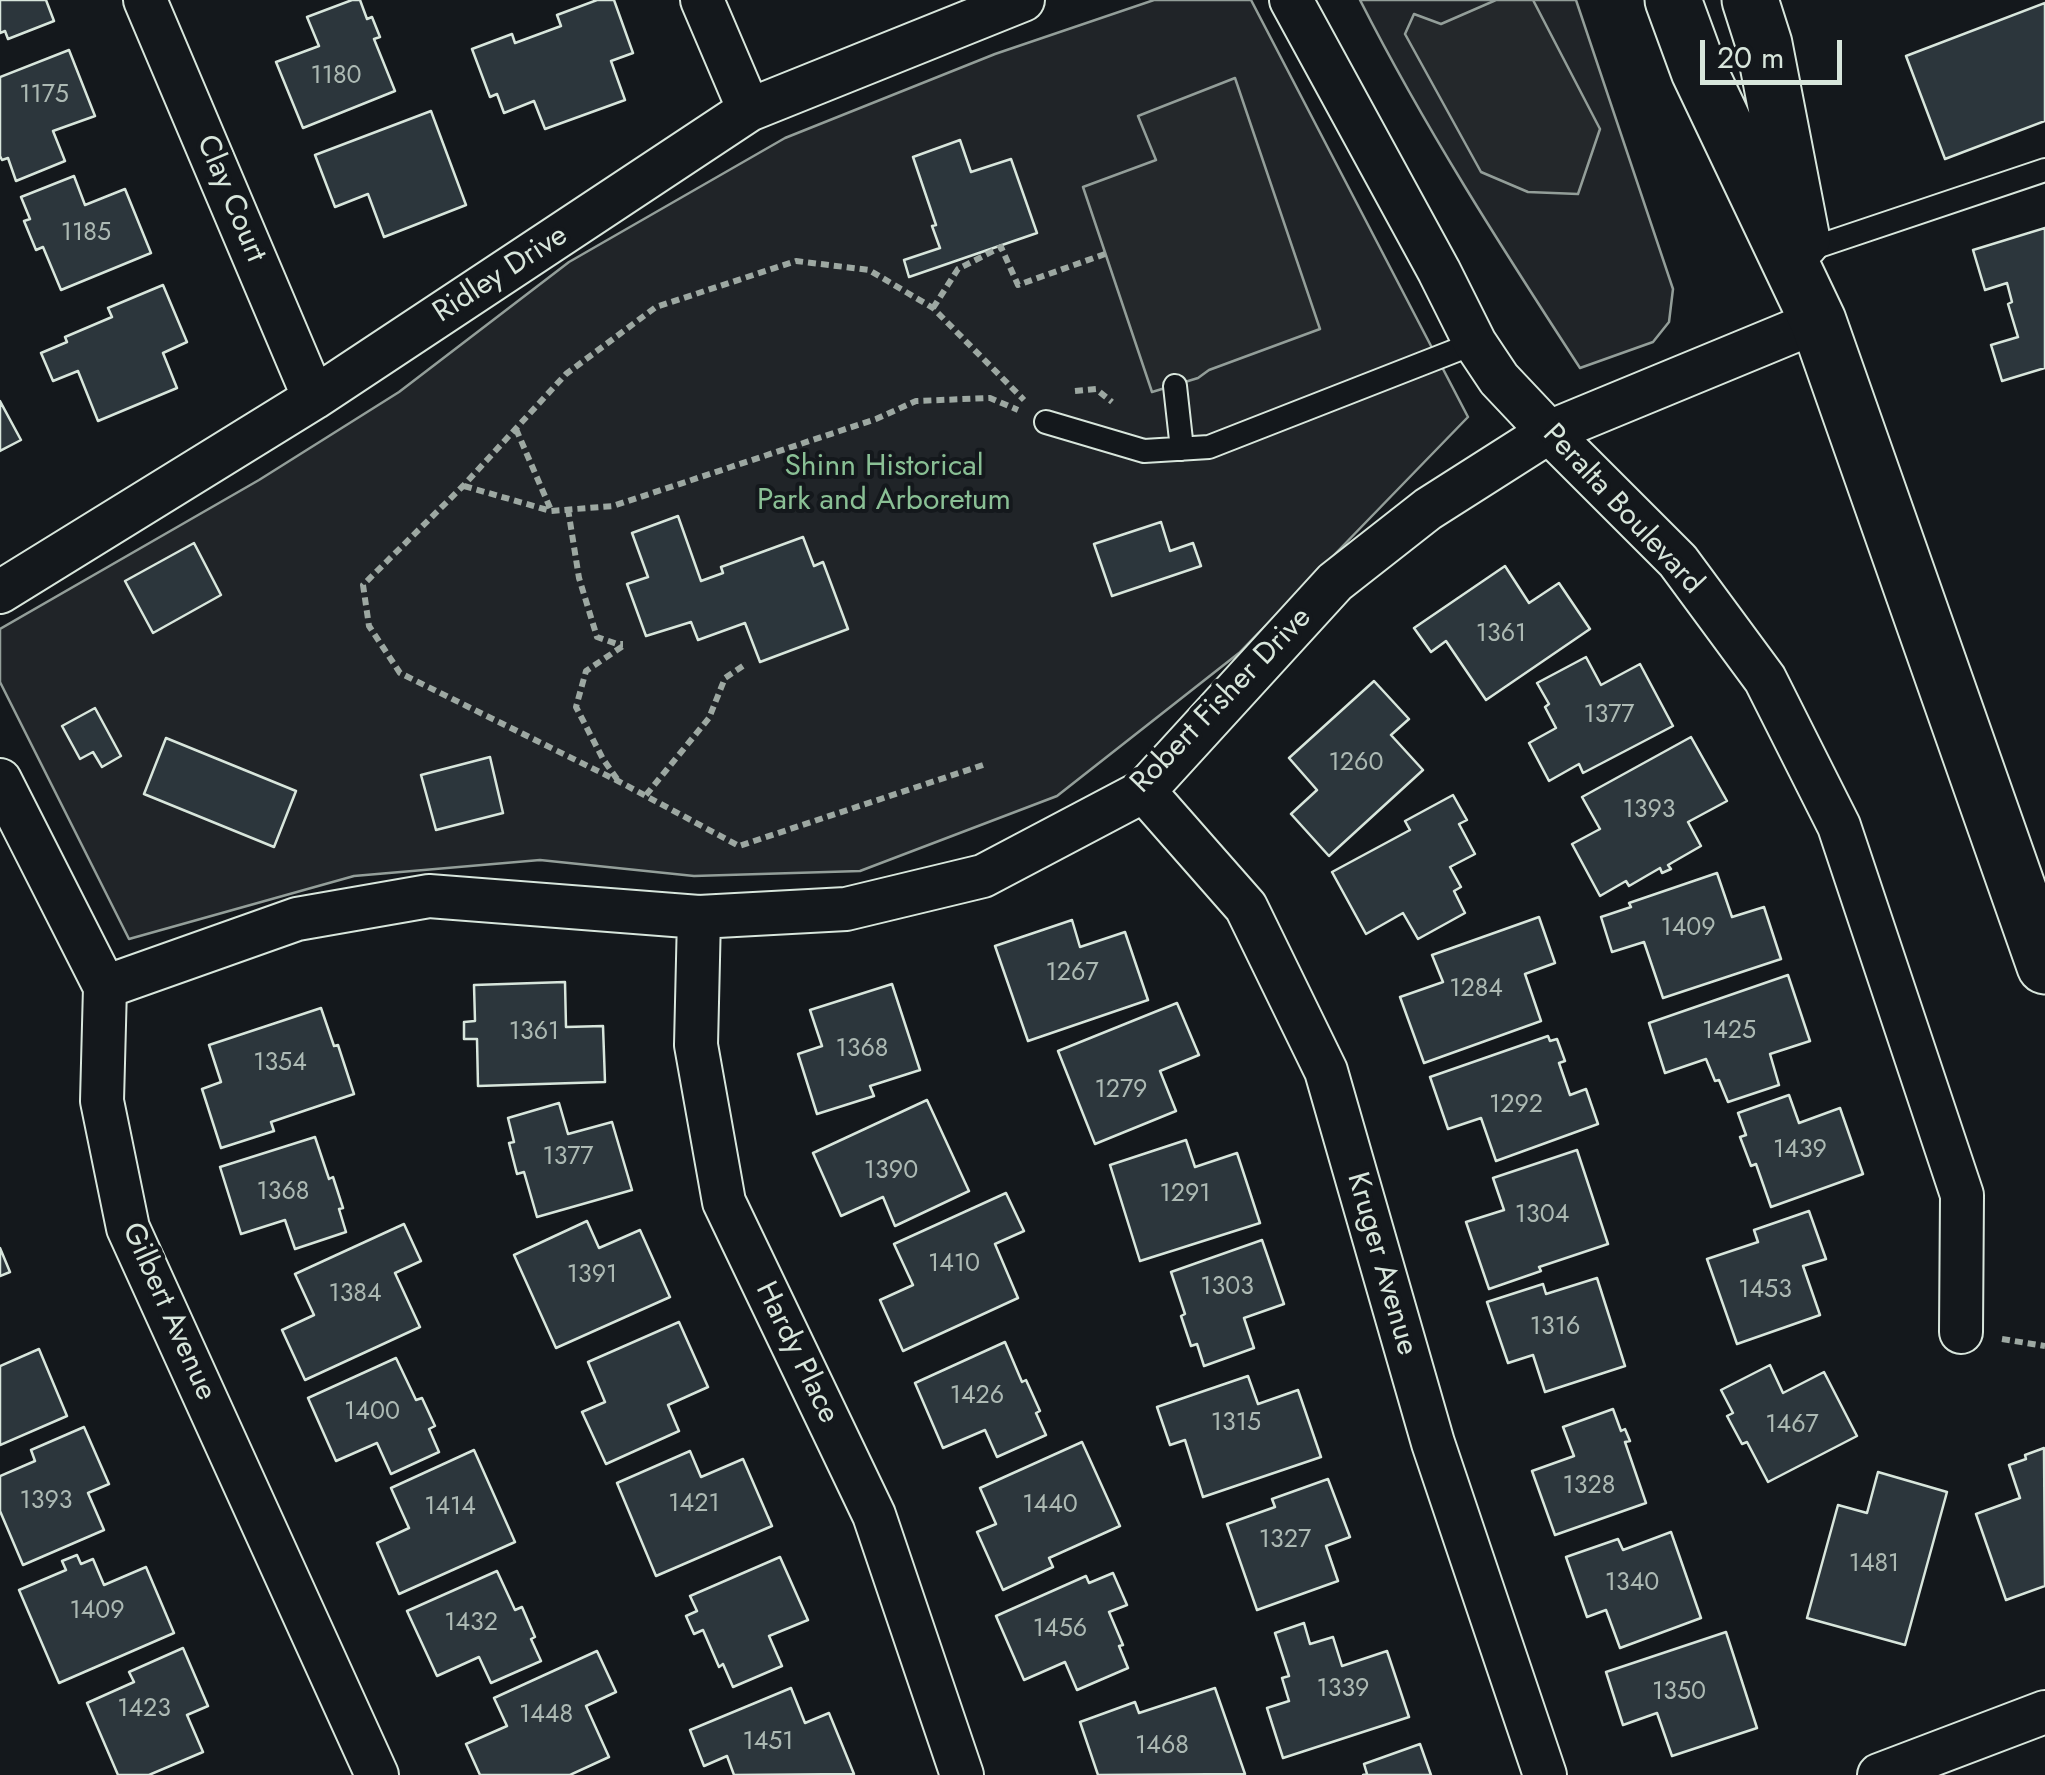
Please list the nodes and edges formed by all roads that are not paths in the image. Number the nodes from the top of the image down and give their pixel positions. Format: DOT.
graph roads {
  1 [pos="146,0"];
  2 [pos="702,0"];
  3 [pos="1023,0"];
  4 [pos="1290,0"];
  5 [pos="1673,0"];
  6 [pos="1750,0"];
  7 [pos="749,110"];
  8 [pos="2045,170"];
  9 [pos="1804,251"];
  10 [pos="1818,321"];
  11 [pos="1475,344"];
  12 [pos="1175,386"];
  13 [pos="314,398"];
  14 [pos="1046,422"];
  15 [pos="1548,432"];
  16 [pos="1182,448"];
  17 [pos="0,592"];
  18 [pos="0,780"];
  19 [pos="1144,791"];
  20 [pos="698,917"];
  21 [pos="2045,966"];
  22 [pos="105,987"];
  23 [pos="1961,1332"];
  24 [pos="2045,1712"];
  25 [pos="378,1775"];
  26 [pos="962,1775"];
  27 [pos="1546,1775"];
  28 [pos="1879,1775"];
  1 -- 13 [label="street, Clay Court"];
  2 -- 7 [label="street"];
  3 -- 7 [label="street, Ridley Drive"];
  4 -- 11 [label="street, Peralta Boulevard"];
  5 -- 10 [label="main road"];
  6 -- 9 [label="main road"];
  7 -- 13 [label="street, Ridley Drive"];
  8 -- 9 [label="lane"];
  9 -- 10 [label="main road"];
  10 -- 15 [label="street, Robert Fisher Drive"];
  10 -- 21 [label="main road"];
  11 -- 15 [label="street, Peralta Boulevard"];
  11 -- 16 [label="lane"];
  12 -- 16 [label="lane"];
  13 -- 17 [label="street, Ridley Drive"];
  14 -- 16 [label="lane"];
  15 -- 19 [label="street, Robert Fisher Drive"];
  15 -- 23 [label="street, Peralta Boulevard"];
  18 -- 22 [label="street, Gilbert Avenue"];
  19 -- 20 [label="street, Robert Fisher Drive"];
  19 -- 27 [label="street, Kruger Avenue"];
  20 -- 22 [label="street, Robert Fisher Drive"];
  20 -- 26 [label="street, Hardy Place"];
  22 -- 25 [label="street, Gilbert Avenue"];
  24 -- 28 [label="street"];
}
